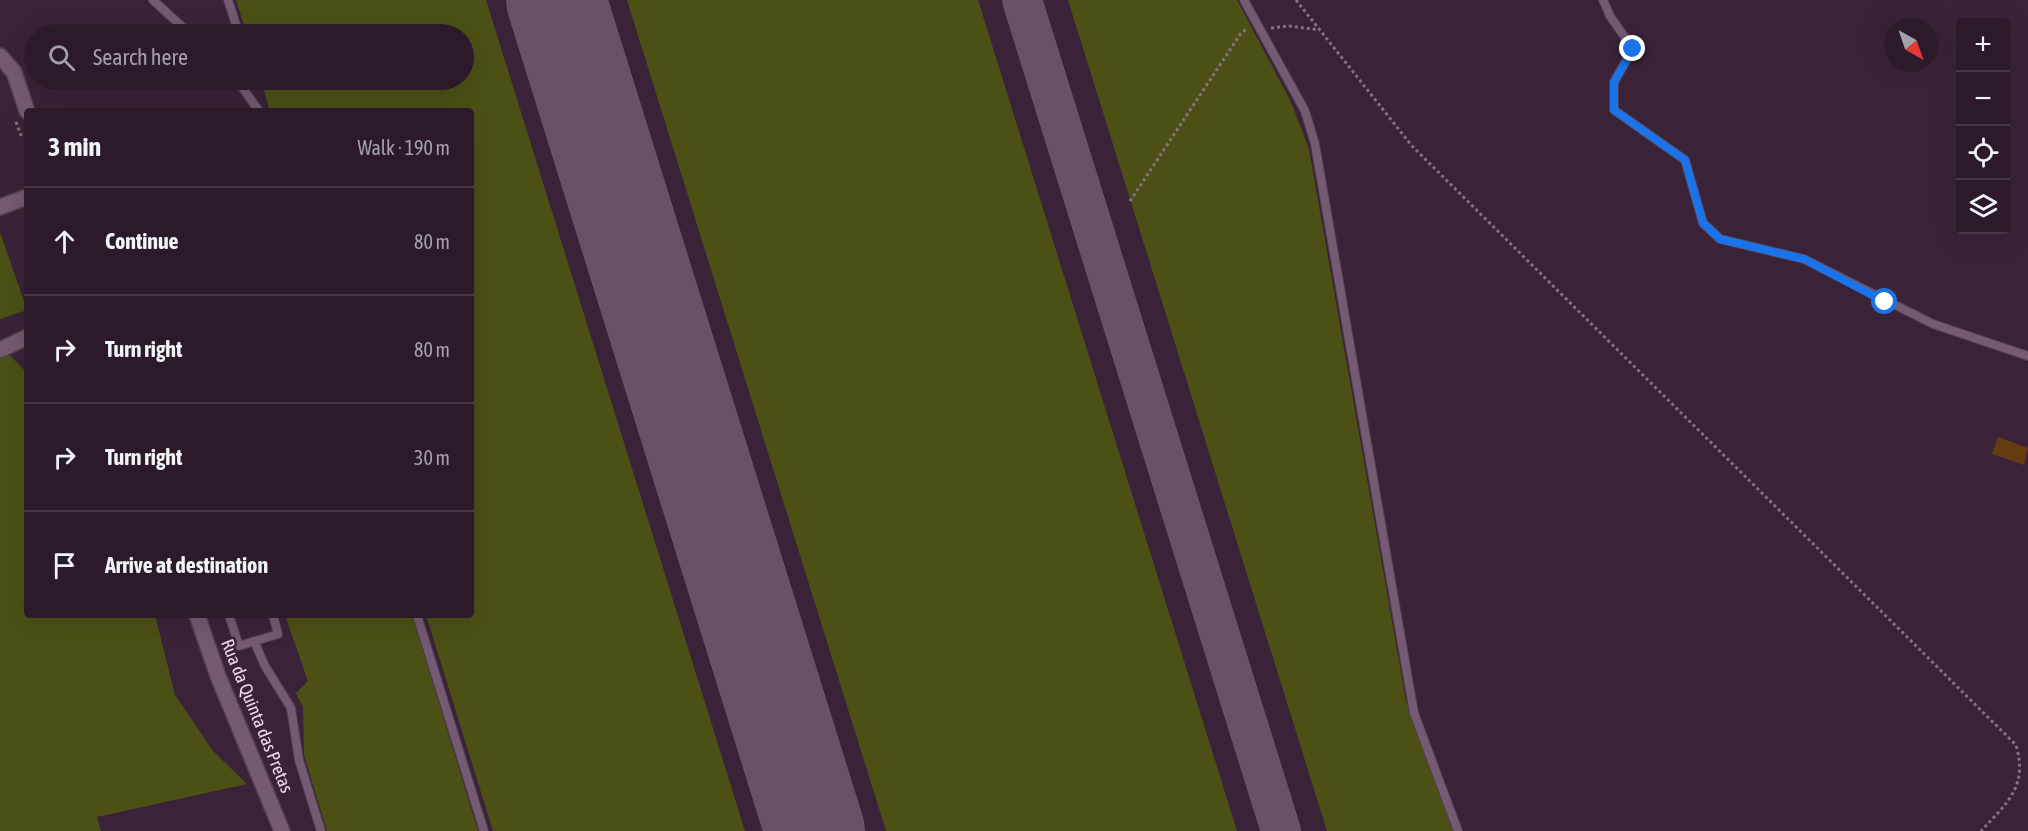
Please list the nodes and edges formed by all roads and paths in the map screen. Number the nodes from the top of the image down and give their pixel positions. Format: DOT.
graph roads {
  1 [pos="153,0"];
  2 [pos="228,0"];
  3 [pos="1245,0"];
  4 [pos="1296,0"];
  5 [pos="1603,0"];
  6 [pos="179,24"];
  7 [pos="236,24"];
  8 [pos="1258,25"];
  9 [pos="1320,30"];
  10 [pos="0,56"];
  11 [pos="244,90"];
  12 [pos="26,108"];
  13 [pos="257,108"];
  14 [pos="24,198"];
  15 [pos="1130,201"];
  16 [pos="0,207"];
  17 [pos="24,338"];
  18 [pos="0,350"];
  19 [pos="2028,356"];
  20 [pos="198,618"];
  21 [pos="230,618"];
  22 [pos="274,618"];
  23 [pos="418,618"];
  24 [pos="254,642"];
  25 [pos="282,831"];
  26 [pos="321,831"];
  27 [pos="484,831"];
  28 [pos="1458,831"];
  29 [pos="1981,831"];
  1 -- 6 [label="lane"];
  2 -- 7 [label="lane"];
  3 -- 8 [label="lane"];
  4 -- 9 [label="path"];
  5 -- 19 [label="lane"];
  8 -- 9 [label="path"];
  8 -- 15 [label="path"];
  8 -- 28 [label="lane"];
  9 -- 29 [label="path"];
  10 -- 12 [label="street"];
  11 -- 13 [label="lane"];
  14 -- 16 [label="street"];
  17 -- 18 [label="street"];
  20 -- 25 [label="street, Rua da Quinta das Pretas"];
  21 -- 24 [label="lane"];
  22 -- 24 [label="lane"];
  23 -- 27 [label="lane"];
  24 -- 26 [label="lane"];
}
